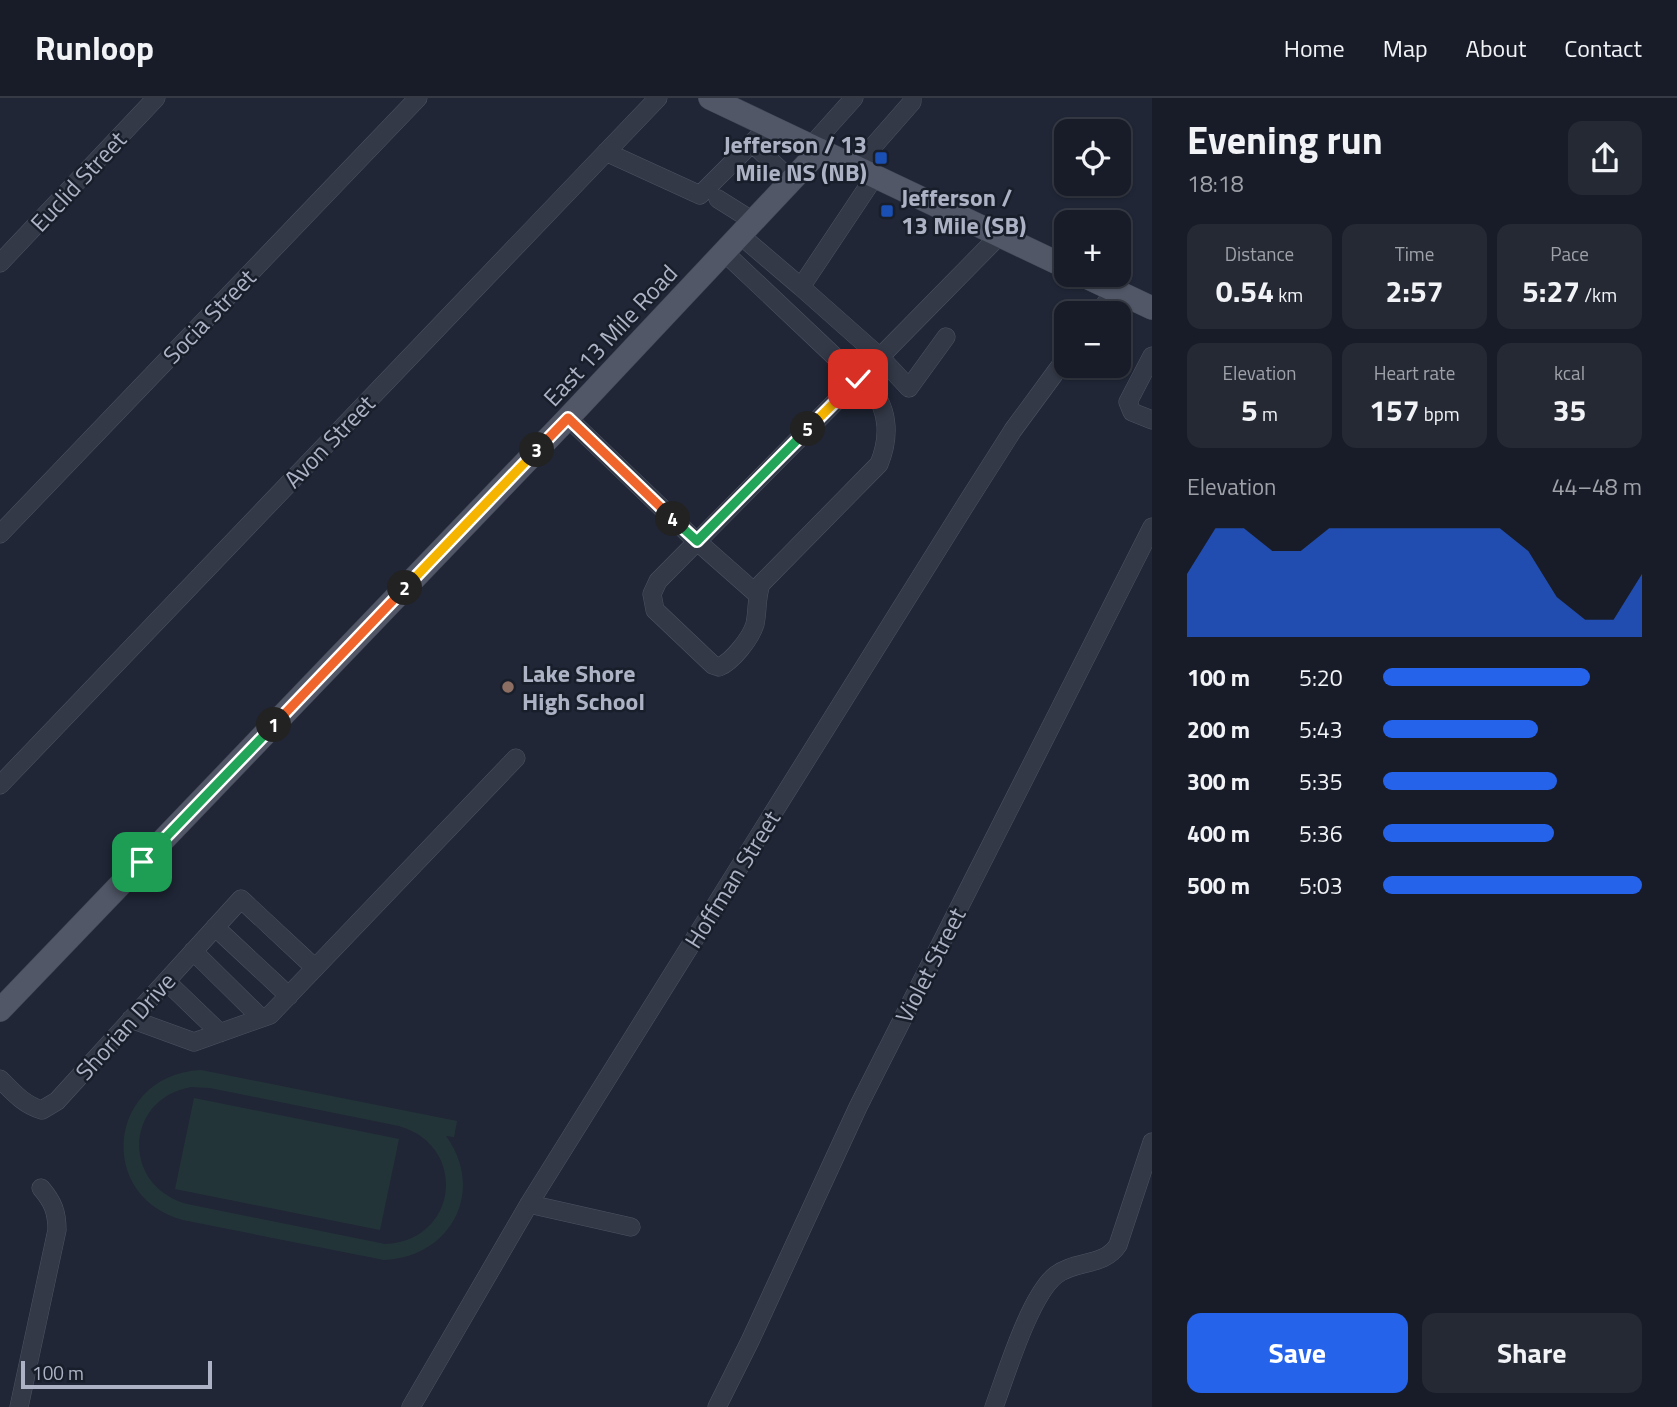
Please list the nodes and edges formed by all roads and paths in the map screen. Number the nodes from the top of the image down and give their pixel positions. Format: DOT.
graph roads {
  1 [pos="156,98"];
  2 [pos="418,98"];
  3 [pos="658,98"];
  4 [pos="710,98"];
  5 [pos="854,98"];
  6 [pos="912,98"];
  7 [pos="769,126"];
  8 [pos="752,144"];
  9 [pos="816,148"];
  10 [pos="606,152"];
  11 [pos="865,172"];
  12 [pos="791,180"];
  13 [pos="718,199"];
  14 [pos="747,228"];
  15 [pos="999,236"];
  16 [pos="724,252"];
  17 [pos="1054,261"];
  18 [pos="0,263"];
  19 [pos="801,287"];
  20 [pos="1108,287"];
  21 [pos="1115,290"];
  22 [pos="1107,301"];
  23 [pos="1152,308"];
  24 [pos="946,337"];
  25 [pos="1152,356"];
  26 [pos="869,368"];
  27 [pos="1054,374"];
  28 [pos="568,418"];
  29 [pos="1152,420"];
  30 [pos="1152,527"];
  31 [pos="0,534"];
  32 [pos="697,541"];
  33 [pos="758,595"];
  34 [pos="516,758"];
  35 [pos="0,786"];
  36 [pos="215,927"];
  37 [pos="193,951"];
  38 [pos="315,968"];
  39 [pos="166,981"];
  40 [pos="289,996"];
  41 [pos="0,1010"];
  42 [pos="261,1018"];
  43 [pos="131,1019"];
  44 [pos="220,1032"];
  45 [pos="0,1079"];
  46 [pos="1152,1142"];
  47 [pos="41,1188"];
  48 [pos="530,1204"];
  49 [pos="631,1227"];
  50 [pos="19,1407"];
  51 [pos="411,1407"];
  52 [pos="717,1407"];
  53 [pos="994,1407"];
  1 -- 18 [label="street, Euclid Street"];
  2 -- 31 [label="street, Socia Street"];
  3 -- 10 [label="street, Avon Street"];
  4 -- 7 [label="main road"];
  5 -- 9 [label="street"];
  6 -- 11 [label="street"];
  7 -- 8 [label="street"];
  7 -- 9 [label="main road"];
  8 -- 10 [label="street"];
  8 -- 12 [label="street"];
  9 -- 11 [label="main road"];
  9 -- 12 [label="main road, East 13 Mile Road"];
  10 -- 35 [label="street, Avon Street"];
  11 -- 15 [label="main road"];
  11 -- 19 [label="street"];
  12 -- 14 [label="main road, East 13 Mile Road"];
  13 -- 14 [label="street"];
  14 -- 16 [label="main road, East 13 Mile Road"];
  14 -- 19 [label="street"];
  15 -- 17 [label="main road"];
  15 -- 26 [label="street"];
  16 -- 26 [label="street"];
  16 -- 28 [label="main road, East 13 Mile Road"];
  19 -- 26 [label="street"];
  20 -- 21 [label="main road"];
  21 -- 22 [label="street"];
  21 -- 23 [label="main road"];
  24 -- 26 [label="street"];
  25 -- 29 [label="street"];
  26 -- 32 [label="street"];
  26 -- 33 [label="street"];
  27 -- 48 [label="street, Hoffman Street"];
  28 -- 32 [label="street"];
  28 -- 41 [label="main road, East 13 Mile Road"];
  30 -- 52 [label="street, Violet Street"];
  32 -- 33 [label="street"];
  32 -- 33 [label="street"];
  34 -- 38 [label="street"];
  36 -- 37 [label="street, Shorian Drive"];
  36 -- 38 [label="street, Shorian Drive"];
  36 -- 40 [label="street"];
  37 -- 39 [label="street, Shorian Drive"];
  37 -- 42 [label="street"];
  38 -- 40 [label="street"];
  39 -- 43 [label="street, Shorian Drive"];
  39 -- 44 [label="street"];
  40 -- 42 [label="street"];
  42 -- 44 [label="street"];
  43 -- 44 [label="street"];
  43 -- 45 [label="street, Shorian Drive"];
  46 -- 53 [label="street"];
  47 -- 50 [label="street"];
  48 -- 49 [label="street"];
  48 -- 51 [label="street, Hoffman Street"];
}
